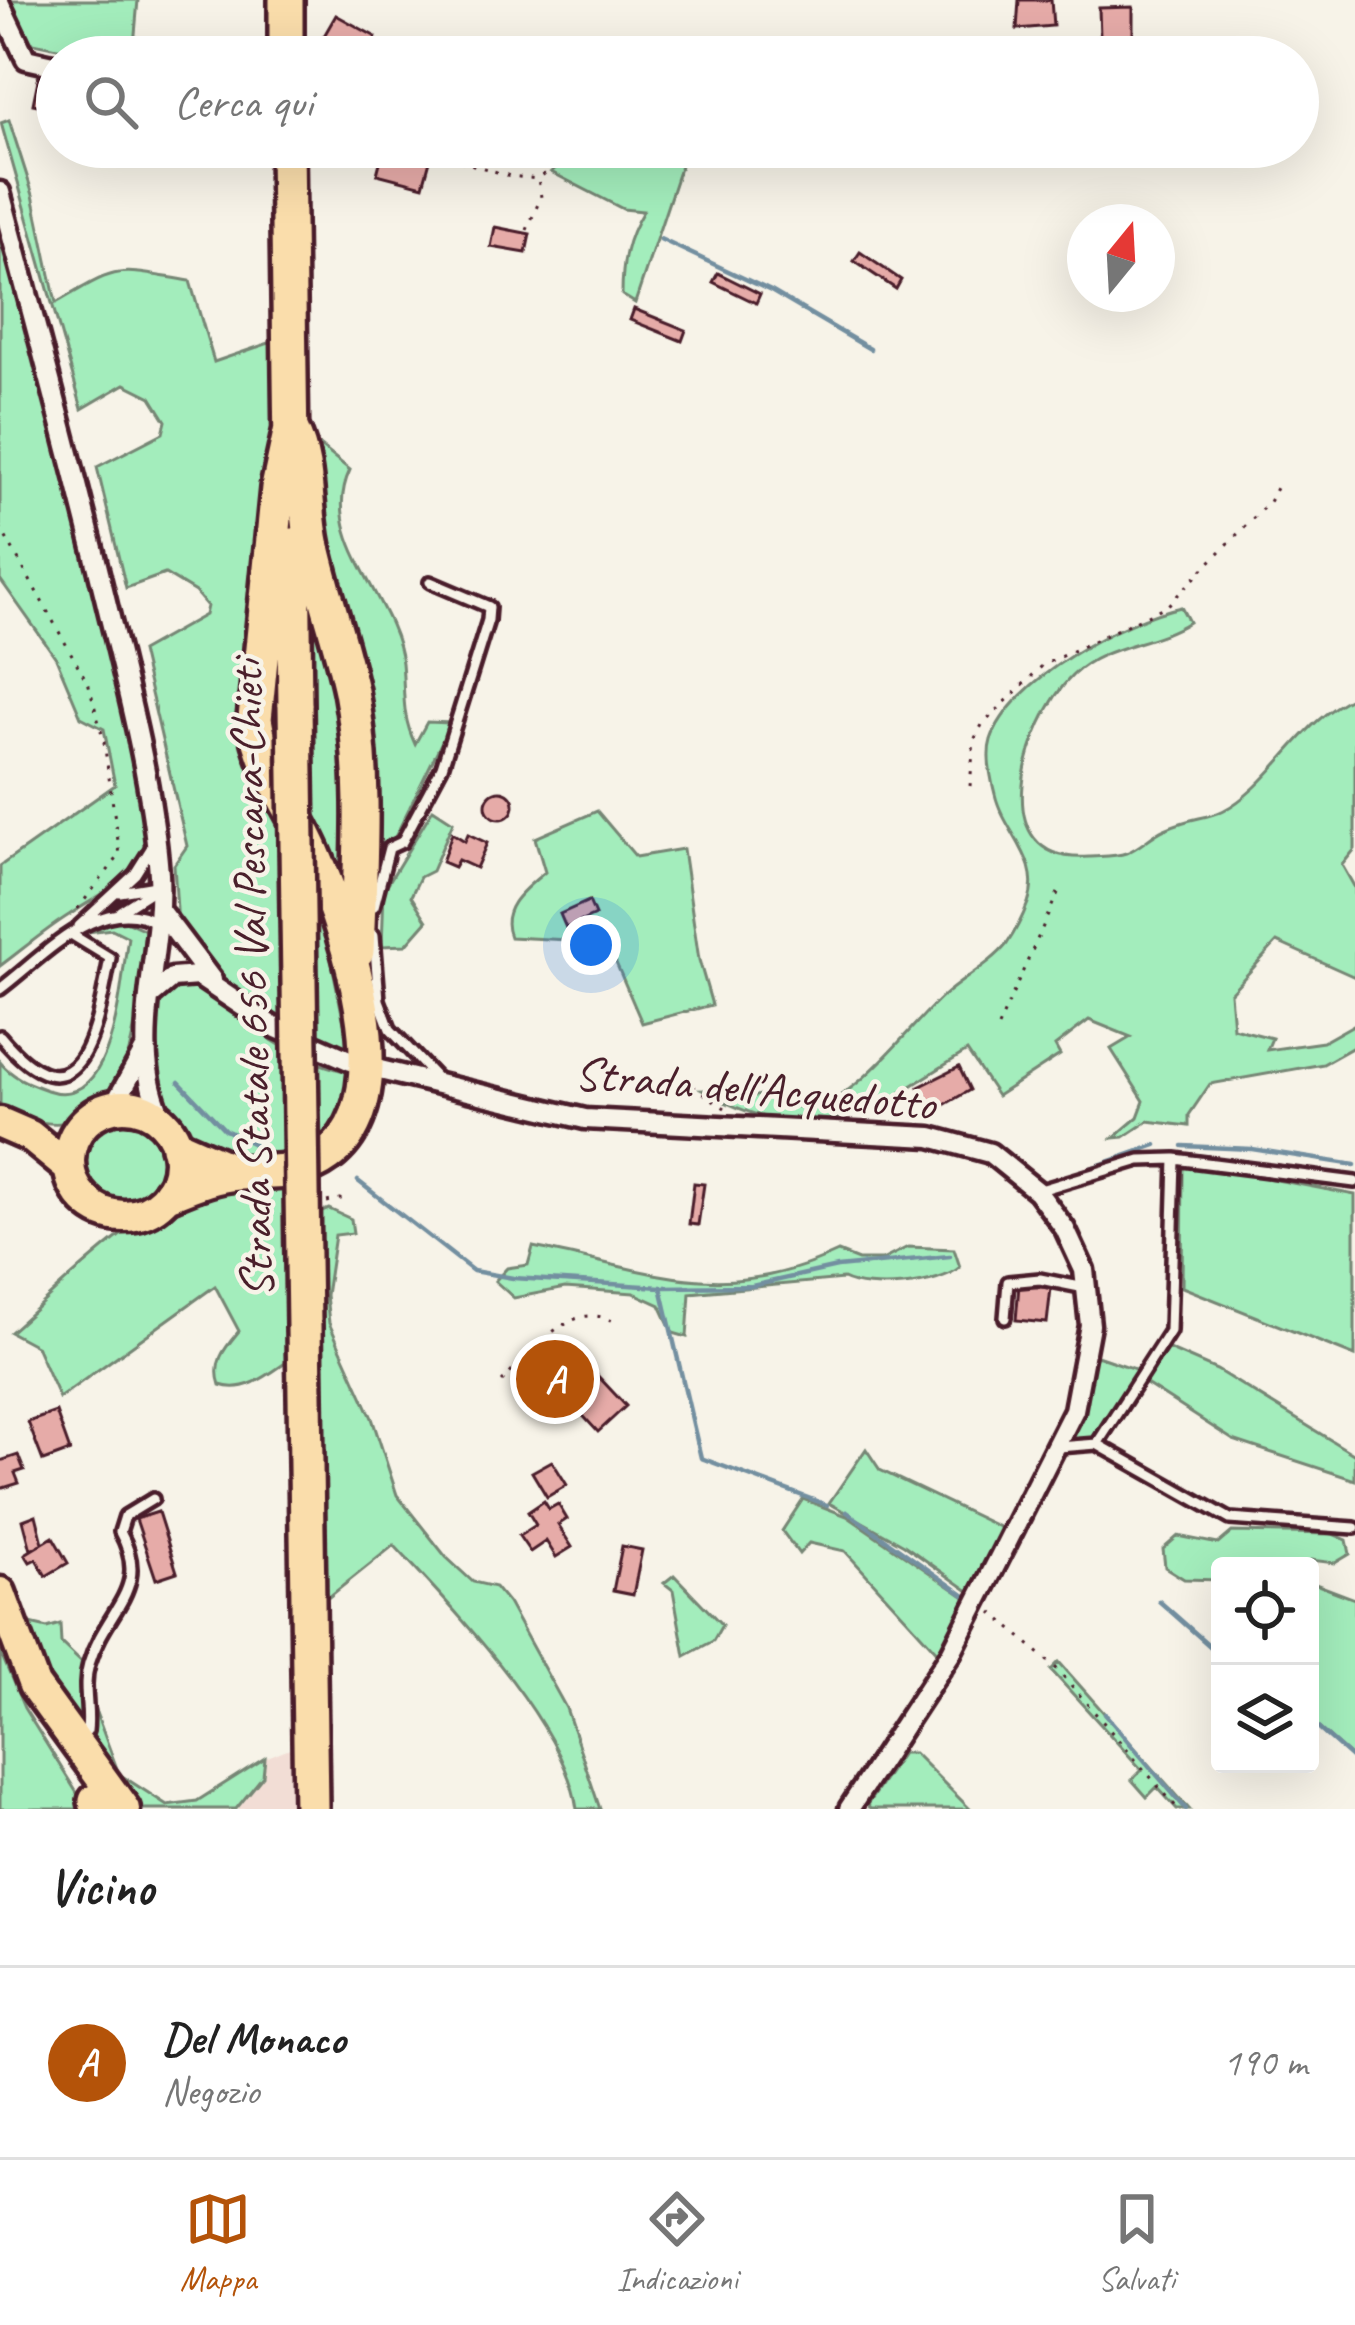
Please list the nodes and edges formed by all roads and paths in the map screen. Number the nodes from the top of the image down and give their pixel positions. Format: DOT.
graph roads {
  1 [pos="286,0"];
  2 [pos="0,4"];
  3 [pos="286,36"];
  4 [pos="36,61"];
  5 [pos="286,168"];
  6 [pos="484,168"];
  7 [pos="551,168"];
  8 [pos="538,179"];
  9 [pos="0,192"];
  10 [pos="527,230"];
  11 [pos="291,428"];
  12 [pos="1277,486"];
  13 [pos="0,526"];
  14 [pos="430,582"];
  15 [pos="970,786"];
  16 [pos="155,839"];
  17 [pos="159,886"];
  18 [pos="1061,886"];
  19 [pos="115,893"];
  20 [pos="120,911"];
  21 [pos="160,918"];
  22 [pos="74,936"];
  23 [pos="356,982"];
  24 [pos="0,988"];
  25 [pos="220,988"];
  26 [pos="153,994"];
  27 [pos="998,1027"];
  28 [pos="0,1036"];
  29 [pos="144,1051"];
  30 [pos="351,1061"];
  31 [pos="380,1070"];
  32 [pos="440,1087"];
  33 [pos="693,1087"];
  34 [pos="113,1107"];
  35 [pos="0,1123"];
  36 [pos="81,1126"];
  37 [pos="741,1126"];
  38 [pos="171,1135"];
  39 [pos="30,1136"];
  40 [pos="1175,1159"];
  41 [pos="69,1168"];
  42 [pos="239,1173"];
  43 [pos="1355,1183"];
  44 [pos="1037,1191"];
  45 [pos="170,1193"];
  46 [pos="1085,1288"];
  47 [pos="1006,1318"];
  48 [pos="614,1322"];
  49 [pos="502,1382"];
  50 [pos="1096,1444"];
  51 [pos="1053,1448"];
  52 [pos="153,1499"];
  53 [pos="1355,1528"];
  54 [pos="0,1593"];
  55 [pos="976,1600"];
  56 [pos="65,1730"];
  57 [pos="856,1806"];
  58 [pos="105,1807"];
  59 [pos="311,1809"];
  60 [pos="1178,1809"];
  1 -- 3 [label="highway"];
  2 -- 4 [label="street"];
  5 -- 11 [label="highway, Strada Statale 656 Val Pescara-Chieti"];
  6 -- 8 [label="path"];
  7 -- 8 [label="path"];
  8 -- 10 [label="path"];
  9 -- 16 [label="street"];
  11 -- 23 [label="highway"];
  11 -- 23 [label="highway"];
  11 -- 59 [label="highway, Strada Statale 656 Val Pescara-Chieti, bridge"];
  12 -- 15 [label="path"];
  13 -- 22 [label="path"];
  14 -- 32 [label="lane"];
  16 -- 17 [label="street"];
  16 -- 19 [label="lane"];
  17 -- 19 [label="lane"];
  17 -- 20 [label="lane"];
  17 -- 21 [label="street"];
  18 -- 27 [label="path"];
  19 -- 22 [label="lane"];
  20 -- 21 [label="lane"];
  20 -- 22 [label="lane"];
  21 -- 25 [label="street"];
  21 -- 26 [label="street"];
  22 -- 24 [label="lane"];
  22 -- 28 [label="lane"];
  23 -- 42 [label="highway"];
  25 -- 26 [label="street"];
  25 -- 30 [label="street"];
  26 -- 29 [label="street"];
  29 -- 34 [label="street"];
  29 -- 38 [label="street"];
  31 -- 32 [label="street, Strada dell'Acquedotto"];
  32 -- 37 [label="street, Strada dell'Acquedotto"];
  33 -- 37 [label="path"];
  34 -- 36 [label="main road"];
  34 -- 38 [label="main road"];
  35 -- 39 [label="main road"];
  36 -- 39 [label="main road"];
  36 -- 41 [label="main road"];
  37 -- 44 [label="street, Strada dell'Acquedotto"];
  38 -- 42 [label="highway"];
  38 -- 45 [label="main road"];
  39 -- 41 [label="main road"];
  40 -- 43 [label="lane"];
  40 -- 44 [label="lane"];
  40 -- 50 [label="lane"];
  41 -- 45 [label="main road"];
  42 -- 45 [label="highway"];
  44 -- 46 [label="street, Strada dell'Acquedotto"];
  46 -- 47 [label="lane"];
  46 -- 51 [label="street, Strada dell'Acquedotto"];
  48 -- 49 [label="path"];
  50 -- 51 [label="lane"];
  50 -- 53 [label="lane"];
  51 -- 55 [label="street, Strada dell'Acquedotto"];
  52 -- 56 [label="lane"];
  54 -- 56 [label="main road"];
  55 -- 57 [label="street, Strada dell'Acquedotto"];
  55 -- 60 [label="path"];
  56 -- 58 [label="main road"];
}
